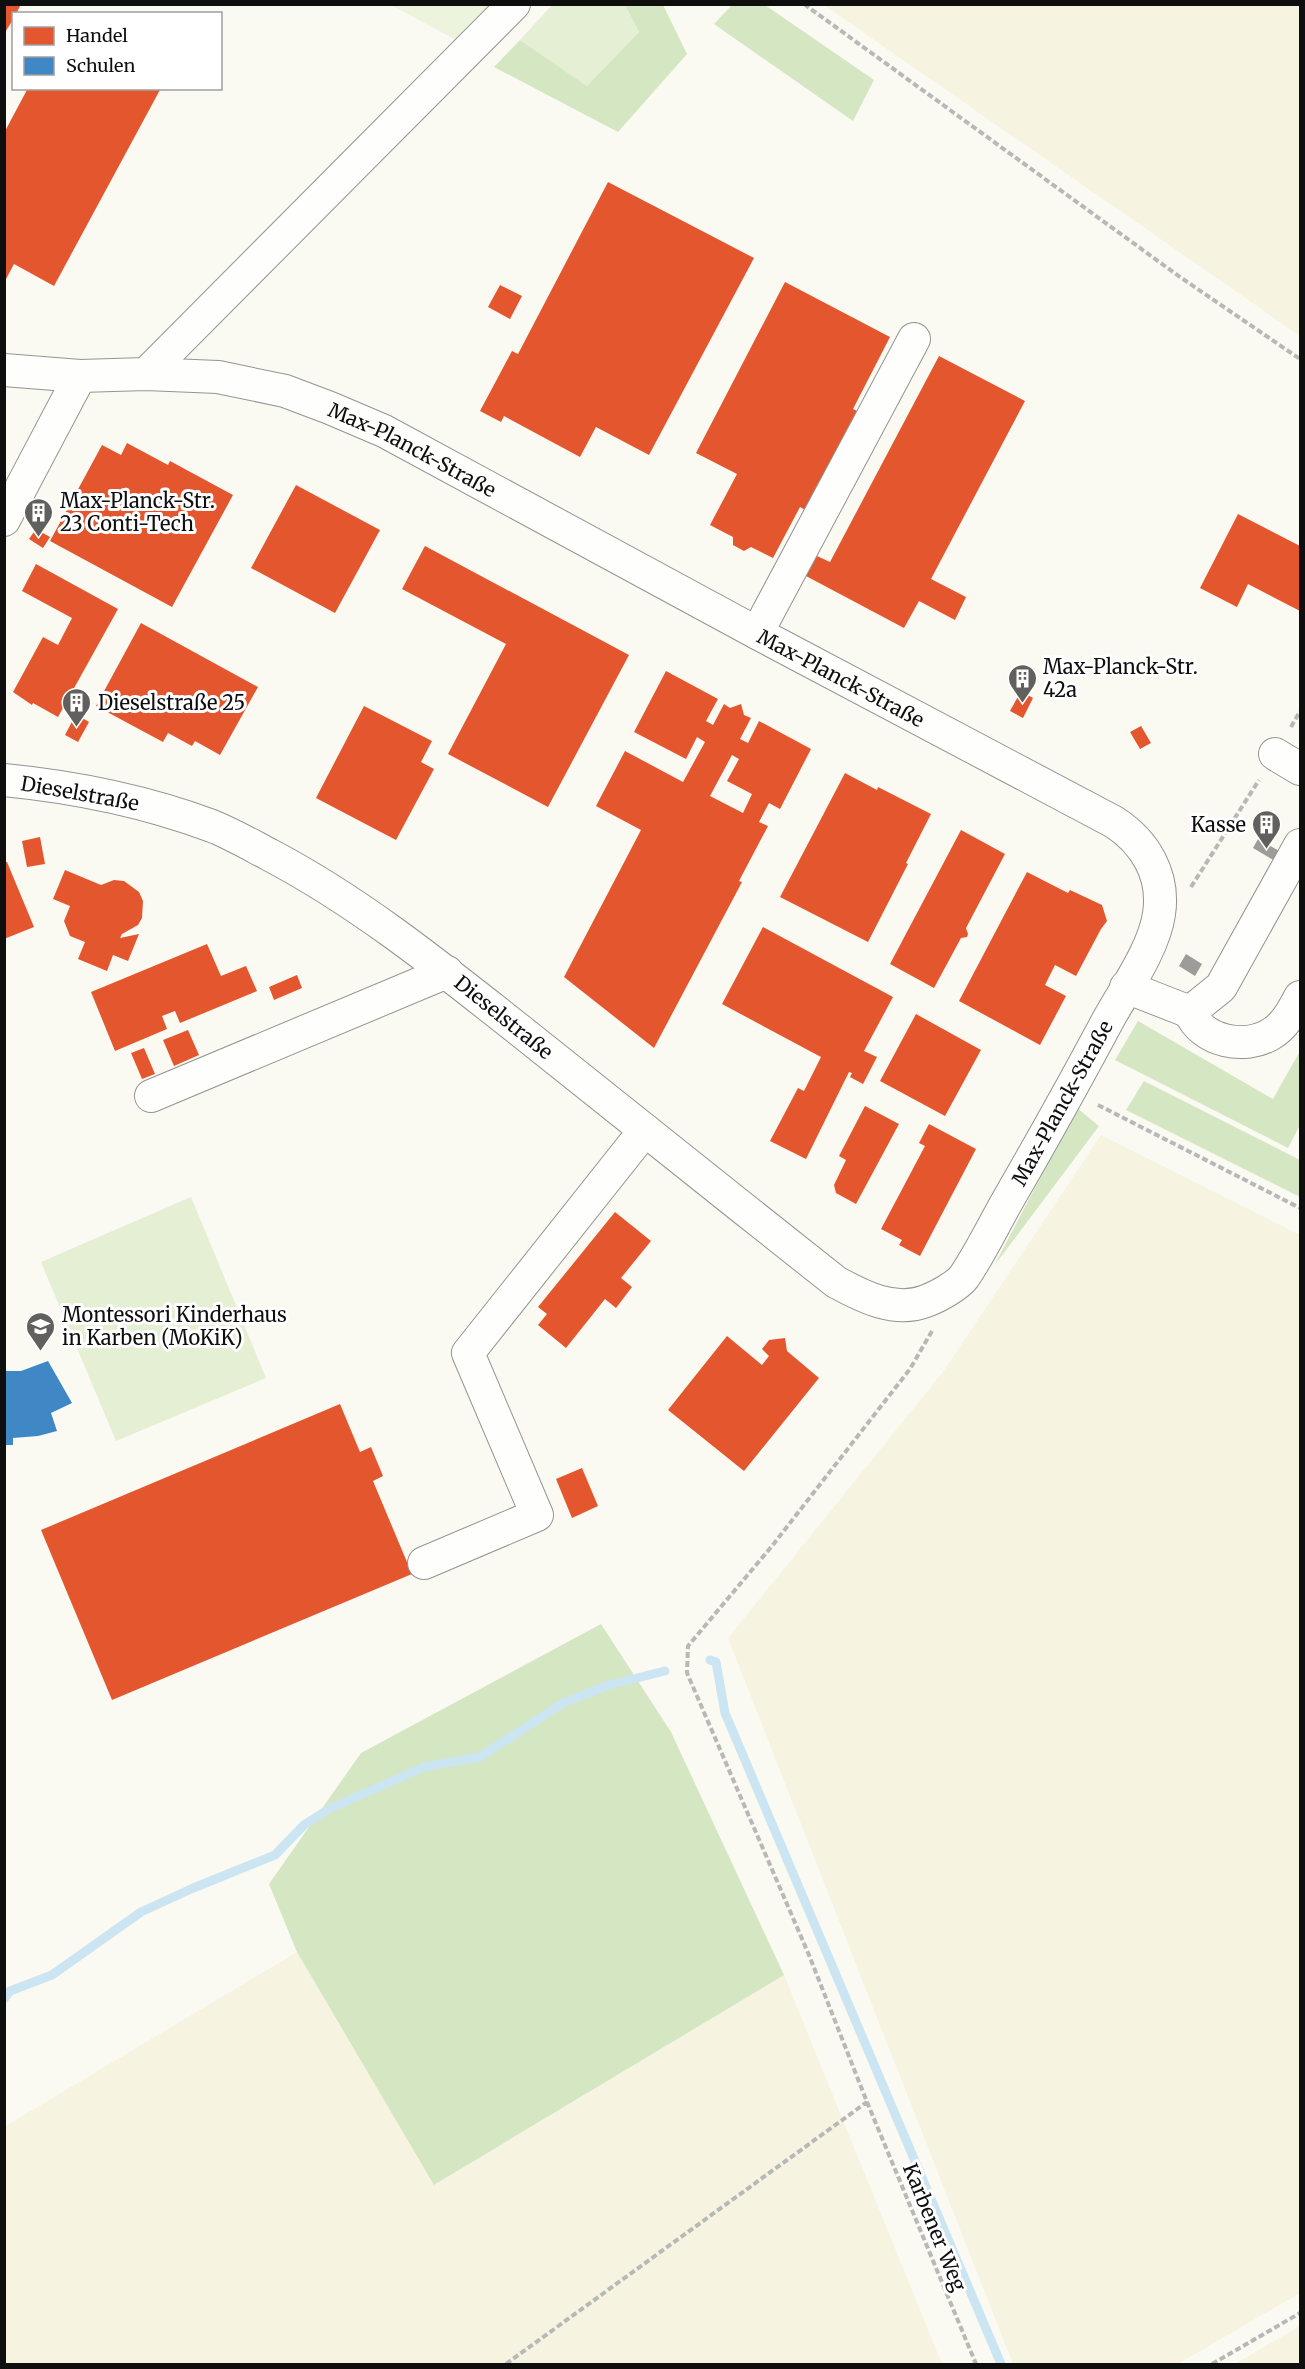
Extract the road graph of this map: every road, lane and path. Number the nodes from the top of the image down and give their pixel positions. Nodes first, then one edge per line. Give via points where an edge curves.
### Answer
1 (514, 4) edge
2 (804, 4) edge
3 (914, 339) dead end
4 (1300, 359) edge
5 (4, 370) edge
6 (146, 374) junction
7 (80, 376) junction
8 (4, 520) edge
9 (757, 633) junction
10 (1300, 711) edge
11 (1288, 762) edge
12 (4, 780) edge
13 (1300, 845) edge
14 (1190, 888) dead end
15 (447, 972) junction
16 (1126, 987) junction
17 (1300, 997) edge
18 (1190, 1012) junction
19 (1070, 1091) junction
20 (151, 1096) dead end
21 (645, 1130) junction
22 (1300, 1208) edge
23 (962, 1279) joint
24 (933, 1329) dead end
25 (424, 1563) dead end
26 (867, 2102) junction
27 (1300, 2313) edge
28 (506, 2364) edge
29 (976, 2364) edge
30 (1212, 2364) edge

1 - 6 street
2 - 4 path via 1180,277
3 - 9 street
5 - 7 street, Max-Planck-Straße
6 - 7 street, Max-Planck-Straße
6 - 9 street, Max-Planck-Straße via 240,380 330,408 394,436
7 - 8 street
9 - 16 street, Max-Planck-Straße via 1134,835 1152,865 1160,893 1159,915
10 - 11 path
11 - 14 path
12 - 15 street, Dieselstraße via 116,796 214,827 335,892
13 - 18 street via 1221,987
15 - 20 street
15 - 21 street, Dieselstraße
16 - 18 street
16 - 19 street, Max-Planck-Straße
17 - 18 street via 1281,1027 1270,1035 1238,1042 1220,1040 1204,1031 1194,1023
19 - 22 path
19 - 23 street, Max-Planck-Straße
21 - 23 street, Dieselstraße via 856,1294 884,1303 914,1305 928,1301
21 - 25 street via 468,1353 537,1515
24 - 26 path, Karbener Weg via 903,1379 688,1646 687,1673 809,1955
26 - 28 path
26 - 29 path, Karbener Weg
27 - 30 path

